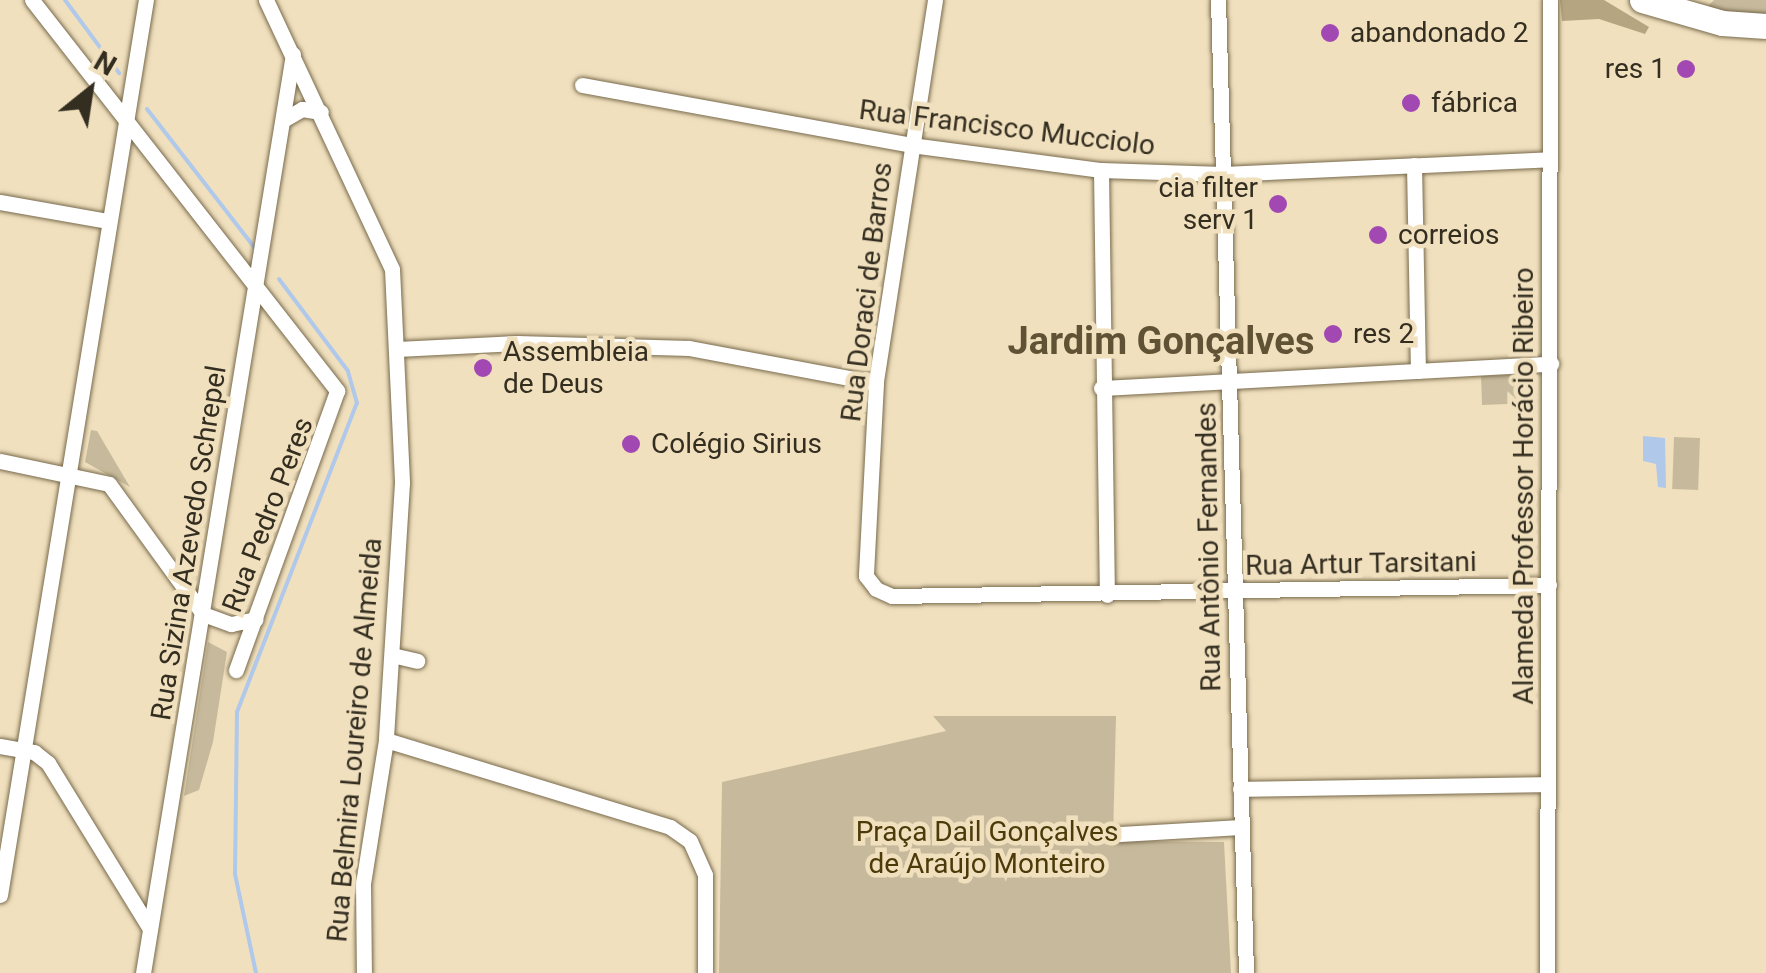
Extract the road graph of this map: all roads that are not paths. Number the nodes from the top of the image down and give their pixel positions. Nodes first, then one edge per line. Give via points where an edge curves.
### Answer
1 (32, 0) edge
2 (146, 0) edge
3 (266, 0) edge
4 (935, 0) edge
5 (1218, 0) edge
6 (1550, 0) edge
7 (1702, 0) edge
8 (1645, 1) edge
9 (1766, 26) edge
10 (294, 52) junction
11 (582, 86) dead end
12 (321, 112) junction
13 (126, 116) junction
14 (283, 120) junction
15 (911, 144) junction
16 (1550, 159) junction
17 (1414, 165) junction
18 (1101, 170) junction
19 (1223, 174) junction
20 (0, 202) edge
21 (108, 221) junction
22 (257, 283) junction
23 (397, 349) junction
24 (1551, 364) junction
25 (1418, 371) junction
26 (1231, 382) junction
27 (876, 383) junction
28 (1101, 388) junction
29 (0, 461) edge
30 (69, 473) junction
31 (1549, 585) junction
32 (876, 589) joint
33 (1233, 591) junction
34 (1107, 594) junction
35 (203, 614) junction
36 (256, 620) junction
37 (392, 655) junction
38 (416, 662) dead end
39 (236, 670) dead end
40 (386, 740) junction
41 (0, 746) edge
42 (25, 749) junction
43 (1547, 784) junction
44 (1240, 789) junction
45 (1242, 828) junction
46 (1118, 834) dead end
47 (158, 882) junction
48 (125, 889) junction
49 (0, 895) edge
50 (150, 929) junction
51 (705, 972) edge
52 (143, 973) edge
53 (364, 973) edge
54 (1246, 973) edge
55 (1546, 973) edge

1 - 13 street
2 - 13 street
3 - 10 street, Rua Belmira Loureiro de Almeida
4 - 15 street, Rua Doraci de Barros
5 - 19 street, Rua Antônio Fernandes
6 - 16 street, Alameda Professor Horácio Ribeiro
7 - 8 main road via 1680,10
8 - 9 main road
10 - 12 street, Rua Belmira Loureiro de Almeida
10 - 14 street, Rua Sizina Azevedo Schrepel
11 - 15 street, Rua Francisco Mucciolo
12 - 14 street via 302,110
12 - 23 street, Rua Belmira Loureiro de Almeida via 392,269
13 - 21 street
13 - 22 street
14 - 22 street, Rua Sizina Azevedo Schrepel
15 - 18 street, Rua Francisco Mucciolo
15 - 27 street, Rua Doraci de Barros
16 - 17 street, Rua Francisco Mucciolo
16 - 24 street, Alameda Professor Horácio Ribeiro
17 - 19 street, Rua Francisco Mucciolo
17 - 25 street
18 - 19 street, Rua Francisco Mucciolo
18 - 28 street
19 - 26 street, Rua Antônio Fernandes
20 - 21 street
21 - 30 street
22 - 35 street, Rua Sizina Azevedo Schrepel
22 - 36 street, Rua Pedro Peres via 337,398
23 - 27 street via 658,346
23 - 37 street, Rua Belmira Loureiro de Almeida via 402,483
24 - 25 street
24 - 31 street, Alameda Professor Horácio Ribeiro
25 - 26 street
26 - 28 street
26 - 33 street, Rua Antônio Fernandes
27 - 32 street, Rua Doraci de Barros via 866,576
28 - 34 street
29 - 30 street
30 - 35 street via 100,479 123,497
30 - 42 street
31 - 33 street, Rua Artur Tarsitani
31 - 43 street, Alameda Professor Horácio Ribeiro
32 - 34 street, Rua Artur Tarsitani via 892,596
33 - 34 street, Rua Artur Tarsitani
33 - 44 street, Rua Antônio Fernandes
35 - 36 street via 231,624
35 - 47 street, Rua Sizina Azevedo Schrepel
36 - 39 street, Rua Pedro Peres
37 - 38 street
37 - 40 street, Rua Belmira Loureiro de Almeida
40 - 51 street via 670,828 690,841 704,875
40 - 53 street, Rua Belmira Loureiro de Almeida via 363,883
41 - 42 street
42 - 48 street via 48,763
42 - 49 street
43 - 44 street
43 - 55 street, Alameda Professor Horácio Ribeiro
44 - 45 street, Rua Antônio Fernandes
45 - 46 street
45 - 54 street, Rua Antônio Fernandes
47 - 48 street via 147,896
47 - 50 street, Rua Sizina Azevedo Schrepel
48 - 50 street
50 - 52 street, Rua Sizina Azevedo Schrepel

